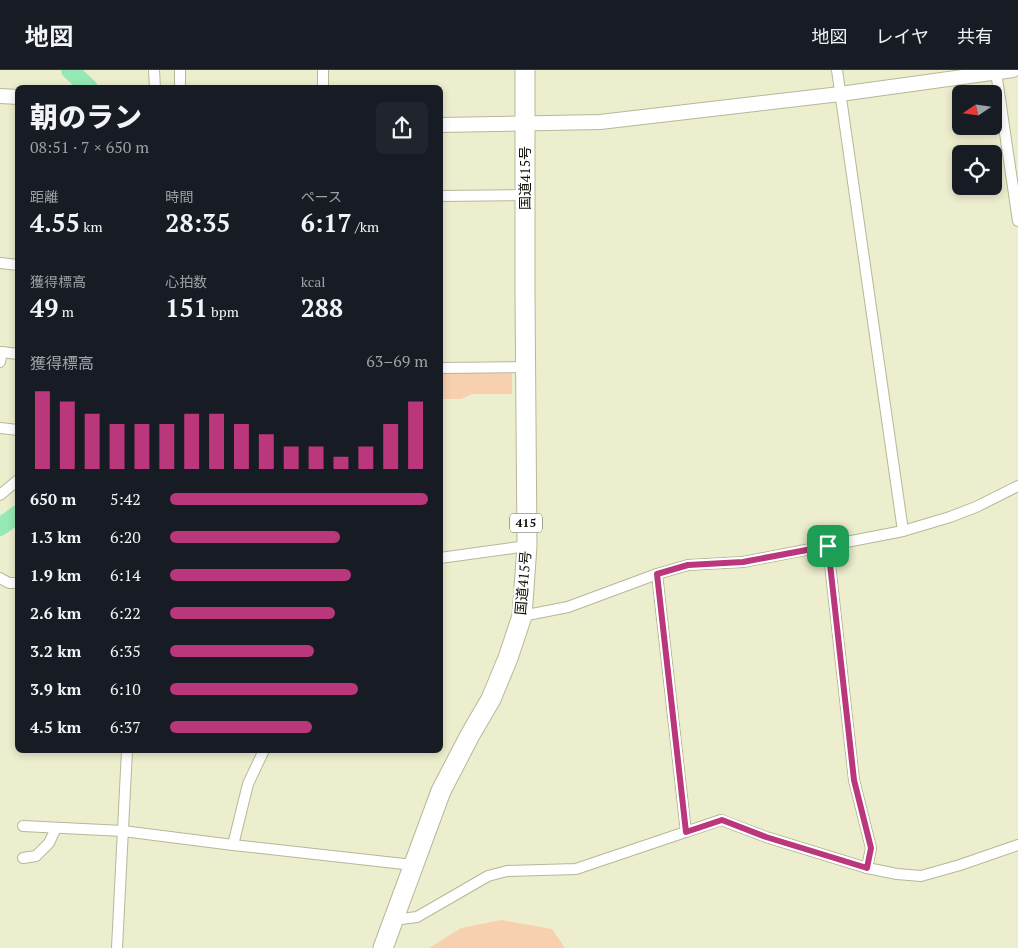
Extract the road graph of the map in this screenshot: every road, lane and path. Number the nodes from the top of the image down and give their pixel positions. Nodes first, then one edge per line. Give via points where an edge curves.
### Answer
1 (154, 70) edge
2 (180, 70) edge
3 (323, 70) edge
4 (525, 70) edge
5 (837, 70) edge
6 (1013, 70) edge
7 (996, 72) junction
8 (155, 85) edge
9 (180, 85) edge
10 (323, 85) edge
11 (840, 94) junction
12 (0, 96) edge
13 (15, 99) edge
14 (525, 123) junction
15 (443, 125) edge
16 (526, 195) junction
17 (443, 196) edge
18 (1018, 221) edge
19 (0, 263) edge
20 (15, 265) edge
21 (15, 354) edge
22 (1, 355) edge
23 (526, 367) junction
24 (443, 368) edge
25 (0, 428) edge
26 (15, 430) edge
27 (15, 482) edge
28 (1018, 486) edge
29 (0, 495) edge
30 (903, 531) junction
31 (526, 546) junction
32 (828, 546) junction
33 (443, 558) edge
34 (657, 574) junction
35 (0, 578) edge
36 (15, 583) edge
37 (522, 616) junction
38 (127, 753) edge
39 (263, 753) edge
40 (23, 826) dead end
41 (56, 828) junction
42 (124, 831) junction
43 (686, 832) junction
44 (233, 845) junction
45 (1018, 845) edge
46 (23, 858) dead end
47 (413, 865) junction
48 (867, 868) junction
49 (393, 920) junction
50 (117, 948) edge
51 (383, 948) edge

1 - 8 street
2 - 9 street
3 - 10 street
4 - 14 highway, 国道415号 / 415
5 - 11 street
6 - 7 street
7 - 11 street
7 - 18 street
11 - 14 street via 600,122
11 - 30 street
12 - 13 street
14 - 15 street
14 - 16 highway, 国道415号 / 415
16 - 17 street
16 - 23 highway, 国道415号 / 415
19 - 20 street
21 - 22 street
23 - 24 street
23 - 31 highway, 国道415号 / 415
25 - 26 street
27 - 29 street
28 - 30 street via 959,514
30 - 32 street
31 - 33 street
31 - 37 highway, 国道415号 / 415
32 - 34 street via 743,562 688,565
32 - 48 street via 854,780 871,848
34 - 37 street via 568,608
34 - 43 street
35 - 36 street
37 - 47 highway, 国道415号 / 415 via 491,699 440,791
38 - 42 street
39 - 44 street via 248,784
40 - 41 street
41 - 42 street
41 - 46 street via 49,843 36,856
42 - 44 street
42 - 50 street
43 - 48 street via 722,820
43 - 49 street via 576,869 507,871 488,876 417,917
44 - 47 street
45 - 48 street via 921,876
47 - 49 highway, 国道415号 / 415
49 - 51 highway, 国道415号 / 415

